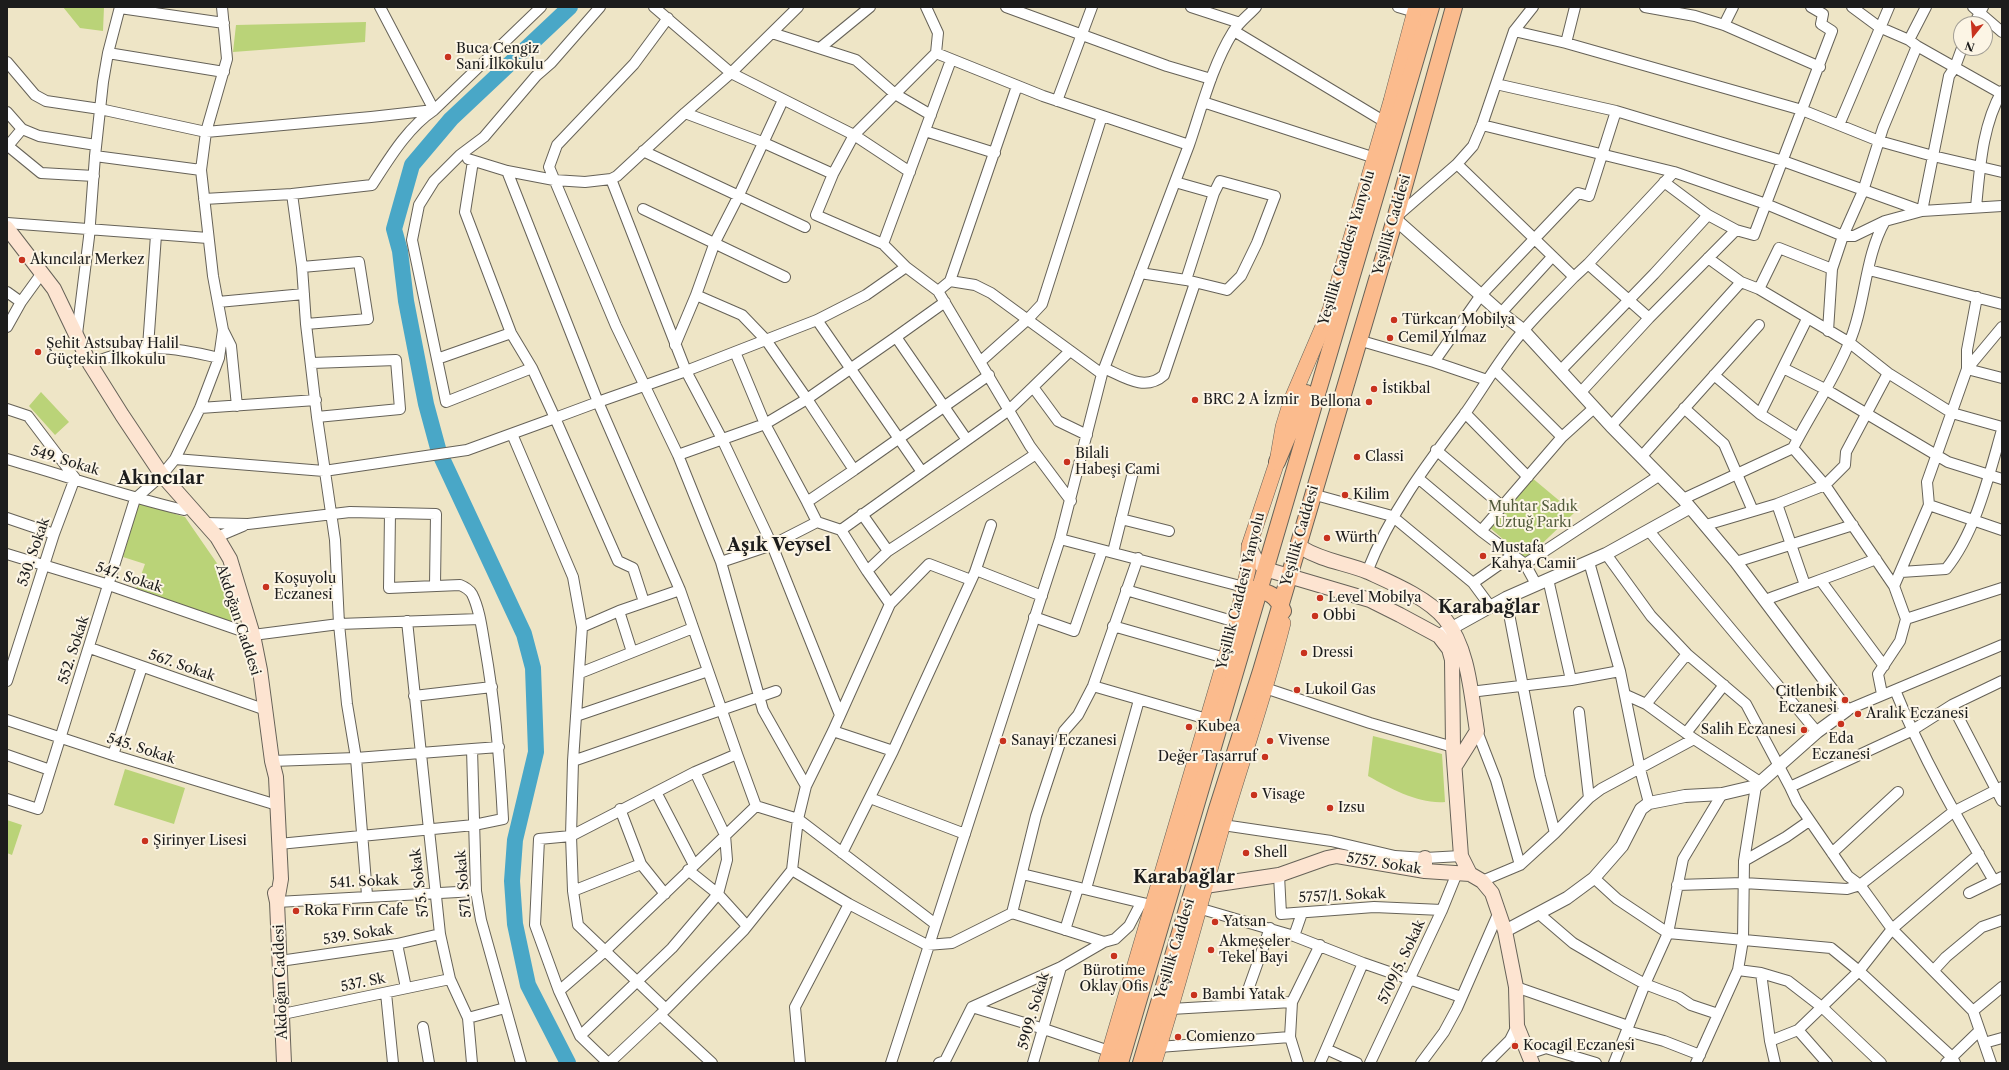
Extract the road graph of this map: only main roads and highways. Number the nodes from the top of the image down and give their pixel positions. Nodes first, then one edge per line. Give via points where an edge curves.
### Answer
1 (1431, 7) edge
2 (1454, 7) edge
3 (1415, 10) edge
4 (7, 228) edge
5 (1324, 365) junction
6 (1277, 462) junction
7 (159, 477) junction
8 (1301, 542) junction
9 (1249, 546) junction
10 (1265, 569) junction
11 (1291, 578) junction
12 (1251, 589) junction
13 (1283, 609) junction
14 (248, 633) junction
15 (1455, 766) junction
16 (272, 804) junction
17 (1464, 873) junction
18 (1205, 886) junction
19 (277, 902) junction
20 (1530, 1058) edge
21 (1111, 1059) edge
22 (284, 1063) edge
23 (1141, 1063) edge
24 (1154, 1063) edge

1 - 5 highway, Yeşillik Caddesi
2 - 8 highway, Yeşillik Caddesi via 1395,219 1312,494
3 - 6 main road, Yeşillik Caddesi Yanyolu via 1330,310 1291,401
4 - 7 main road, Akdoğan Caddesi via 54,289 90,364 122,416 130,435
5 - 6 highway via 1312,379
5 - 10 highway, Yeşillik Caddesi
6 - 9 main road, Yeşillik Caddesi Yanyolu
7 - 14 main road, Akdoğan Caddesi via 210,543 223,568
7 - 14 main road, Akdoğan Caddesi via 205,523 230,559
8 - 11 highway, Yeşillik Caddesi
8 - 15 main road via 1316,557 1367,572 1420,598 1451,627 1464,657 1477,732
9 - 10 main road
9 - 12 main road, Yeşillik Caddesi Yanyolu via 1248,570
10 - 11 main road
10 - 12 highway, Yeşillik Caddesi
11 - 13 highway, Yeşillik Caddesi
11 - 15 main road via 1370,600 1439,636 1449,649 1452,660
12 - 13 highway via 1274,595
12 - 21 highway, Yeşillik Caddesi
12 - 21 main road, Yeşillik Caddesi Yanyolu via 1236,622 1147,904
13 - 18 main road via 1265,688
13 - 23 highway, Yeşillik Caddesi
14 - 16 main road, Akdoğan Caddesi via 266,710 276,777
15 - 17 main road
16 - 19 main road, Akdoğan Caddesi via 271,879
16 - 19 main road, Akdoğan Caddesi via 279,844 281,879
17 - 18 main road, 5757. Sokak via 1425,865 1337,856 1279,875
17 - 20 main road via 1482,881 1492,893 1505,931 1516,987 1517,1026
18 - 24 main road
19 - 22 main road, Akdoğan Caddesi

